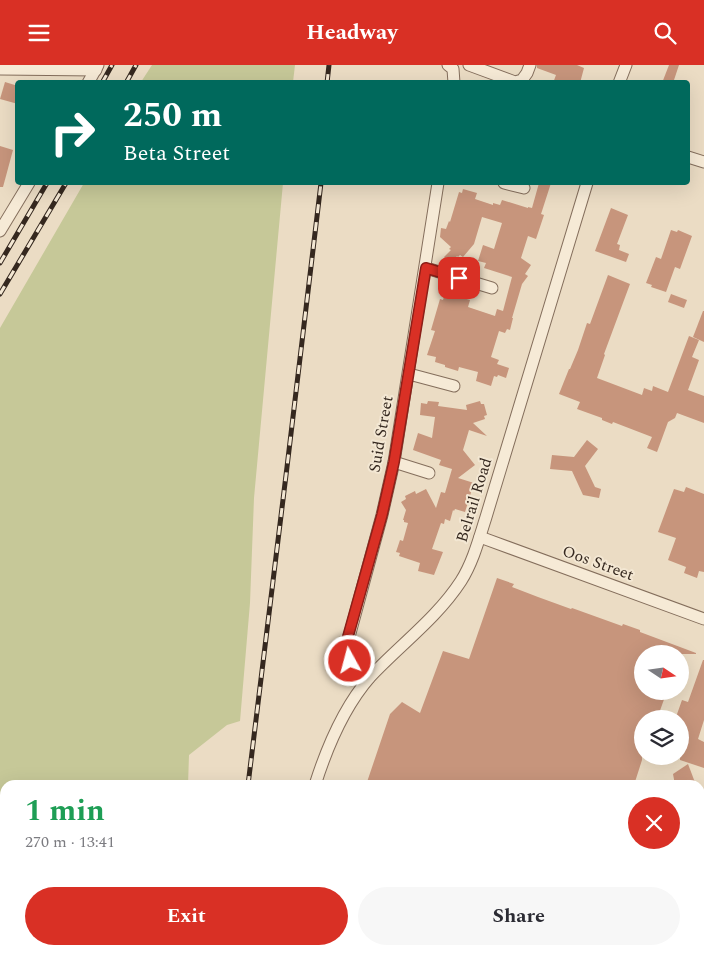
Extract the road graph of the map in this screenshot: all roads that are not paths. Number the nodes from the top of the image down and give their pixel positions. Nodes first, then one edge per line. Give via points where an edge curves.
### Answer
1 (469, 65) edge
2 (626, 65) edge
3 (454, 66) edge
4 (34, 67) edge
5 (97, 67) edge
6 (0, 69) edge
7 (528, 69) edge
8 (90, 80) edge
9 (454, 80) edge
10 (510, 80) edge
11 (522, 80) edge
12 (620, 80) edge
13 (690, 158) edge
14 (704, 163) edge
15 (28, 185) edge
16 (438, 185) edge
17 (511, 185) edge
18 (586, 185) edge
19 (524, 189) dead end
20 (0, 231) edge
21 (426, 268) junction
22 (492, 288) dead end
23 (408, 373) junction
24 (454, 386) dead end
25 (394, 462) junction
26 (429, 473) dead end
27 (480, 537) junction
28 (704, 619) edge
29 (369, 678) junction
30 (317, 780) edge

1 - 10 street
2 - 12 street
3 - 9 street
4 - 5 street
4 - 6 street
5 - 8 street
7 - 11 street
13 - 14 street
15 - 20 street
16 - 21 street, Suid Street
17 - 19 street
18 - 27 street, Belrail Road
21 - 22 street
21 - 23 street, Suid Street
23 - 24 street
23 - 25 street, Suid Street
25 - 26 street
25 - 29 street, Suid Street via 346,648 352,664
27 - 28 street, Oos Street
27 - 29 street, Belrail Road via 469,566 453,593
29 - 30 street, Belrail Road via 338,726

